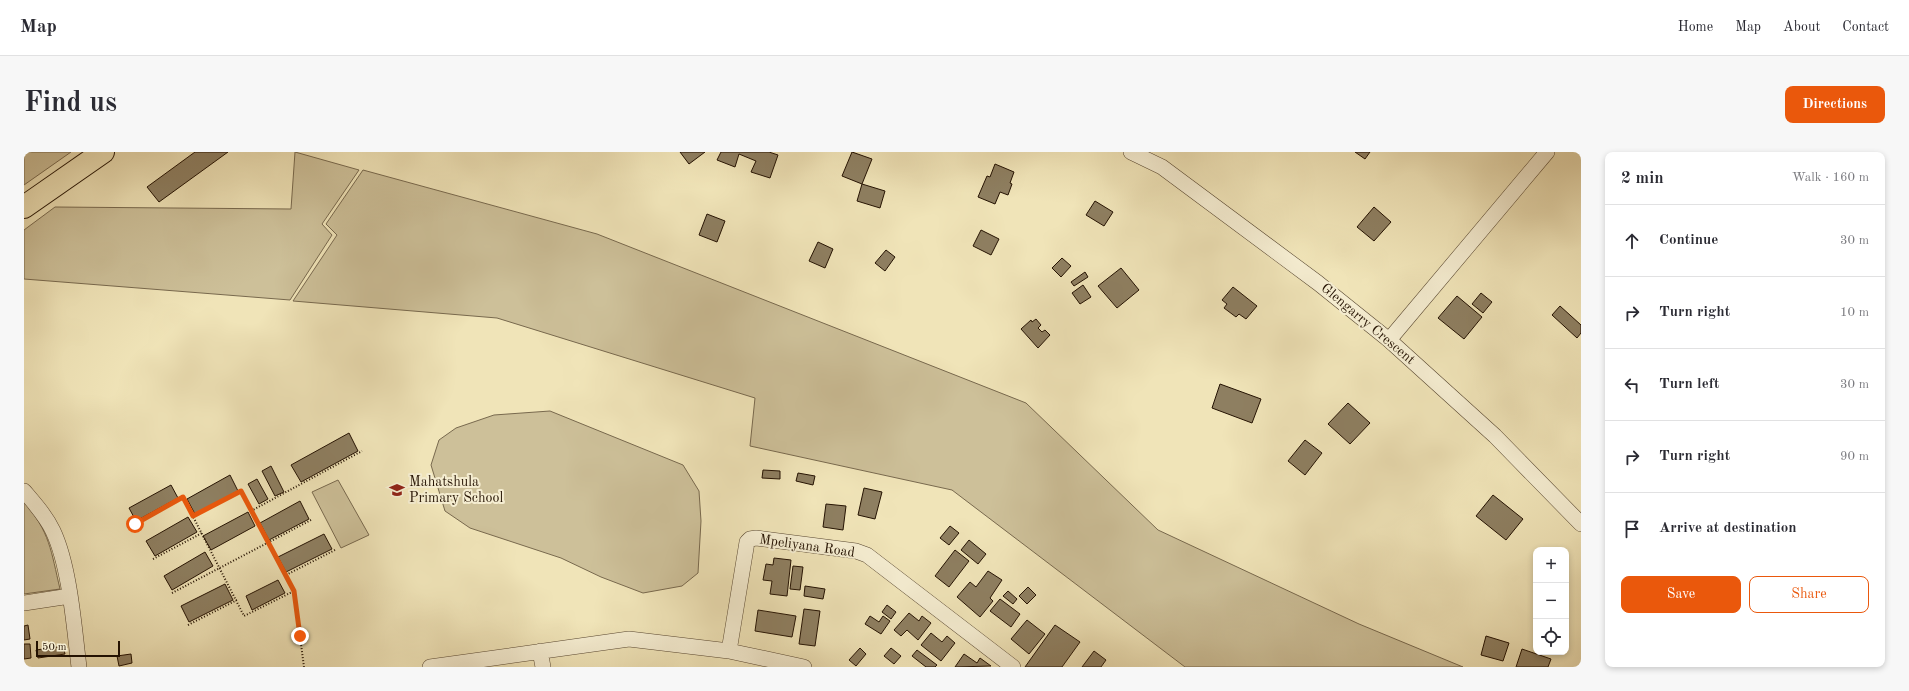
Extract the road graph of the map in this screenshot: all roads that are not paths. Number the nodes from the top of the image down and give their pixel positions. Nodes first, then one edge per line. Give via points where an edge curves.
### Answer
1 (103, 152) edge
2 (1131, 152) edge
3 (1547, 152) edge
4 (30, 203) edge
5 (1389, 340) junction
6 (24, 492) edge
7 (1581, 524) edge
8 (70, 596) junction
9 (24, 603) edge
10 (540, 651) junction
11 (729, 651) junction
12 (1006, 665) edge
13 (79, 667) edge
14 (430, 667) edge
15 (542, 667) edge
16 (804, 667) edge

1 - 4 highway
2 - 5 street, Glengarry Crescent via 1162,167 1318,283
3 - 5 street
5 - 7 street, Glengarry Crescent via 1495,436
6 - 8 street via 53,530
8 - 9 street
8 - 13 street
10 - 11 street via 629,639
10 - 14 street
10 - 15 street
11 - 12 street, Mpeliyana Road via 747,542 756,538 856,551 867,555
11 - 16 street

